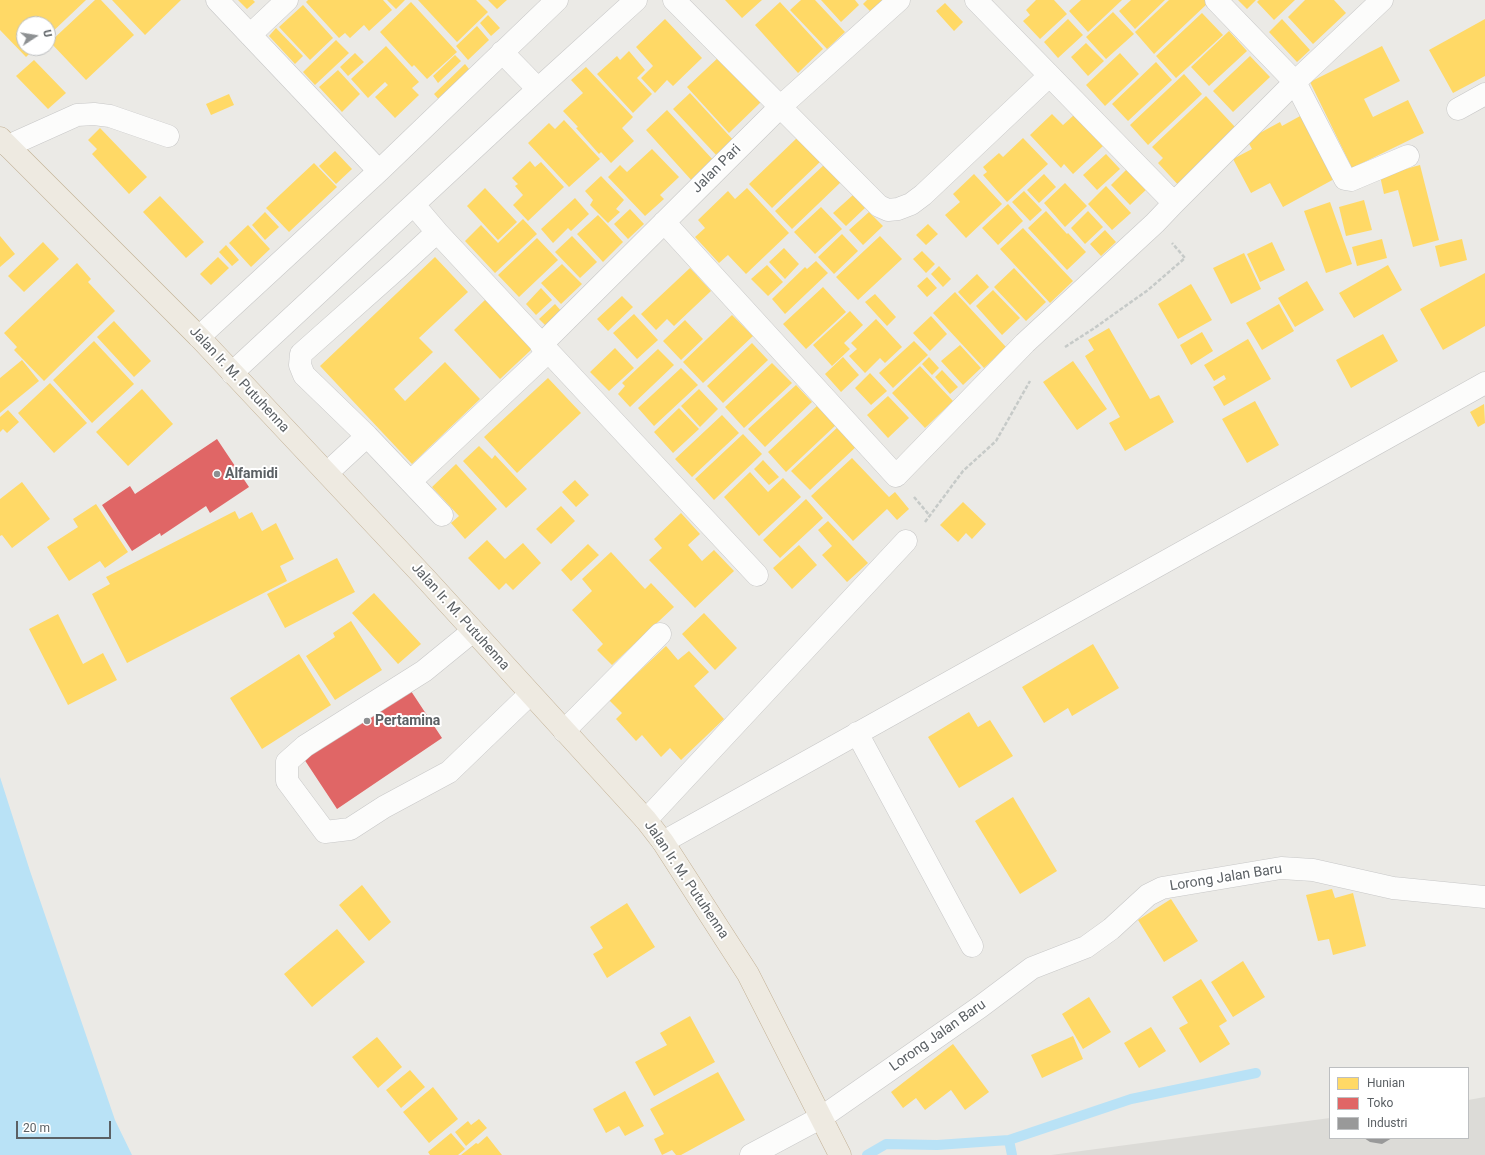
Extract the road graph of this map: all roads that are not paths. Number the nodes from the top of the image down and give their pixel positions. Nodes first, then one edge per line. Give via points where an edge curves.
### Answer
1 (217, 0) edge
2 (287, 0) edge
3 (556, 0) edge
4 (636, 0) edge
5 (674, 0) edge
6 (899, 0) edge
7 (976, 0) edge
8 (1216, 0) edge
9 (1382, 0) edge
10 (250, 35) junction
11 (502, 52) junction
12 (1049, 76) junction
13 (1294, 82) junction
14 (538, 89) junction
15 (1485, 94) edge
16 (780, 107) junction
17 (1458, 109) dead end
18 (168, 136) dead end
19 (4, 142) edge
20 (1408, 156) dead end
21 (379, 171) junction
22 (1174, 203) junction
23 (414, 205) junction
24 (664, 222) junction
25 (437, 232) junction
26 (200, 337) junction
27 (545, 348) junction
28 (232, 373) junction
29 (1485, 383) edge
30 (367, 436) junction
31 (327, 473) junction
32 (411, 482) junction
33 (442, 515) dead end
34 (906, 541) dead end
35 (757, 575) dead end
36 (473, 631) junction
37 (660, 634) dead end
38 (530, 694) junction
39 (564, 731) junction
40 (857, 733) junction
41 (646, 820) junction
42 (662, 842) junction
43 (1485, 897) edge
44 (972, 946) dead end
45 (825, 1123) junction
46 (751, 1155) edge
47 (840, 1155) edge

1 - 10 street
2 - 10 street
3 - 11 street
4 - 14 street
5 - 16 street
6 - 16 street, Jalan Pari
7 - 12 street
8 - 13 street
9 - 13 street
10 - 21 street
11 - 14 street
11 - 21 street
12 - 16 street via 923,195 898,209 888,210 879,206
12 - 22 street
13 - 20 street via 1345,179 1351,180
13 - 22 street
14 - 23 street
15 - 17 street
16 - 24 street, Jalan Pari
18 - 19 street via 110,116 94,114 77,115
19 - 26 highway, Jalan Ir. M. Putuhenna
21 - 26 street
22 - 24 street via 1025,343 896,476
23 - 25 street
23 - 28 street
24 - 27 street, Jalan Pari
25 - 27 street
25 - 30 street via 301,354 300,365 304,375
26 - 28 highway, Jalan Ir. M. Putuhenna
27 - 32 street, Jalan Pari
27 - 35 street
28 - 31 highway, Jalan Ir. M. Putuhenna
29 - 40 street
30 - 31 street
30 - 32 street
31 - 36 highway, Jalan Ir. M. Putuhenna
32 - 33 street
34 - 41 street
36 - 38 highway, Jalan Ir. M. Putuhenna
36 - 38 street via 424,671 305,746 286,762 287,781 325,832 350,829 384,807 449,772
37 - 39 street
38 - 39 highway, Jalan Ir. M. Putuhenna
39 - 41 highway, Jalan Ir. M. Putuhenna
40 - 42 street
40 - 44 street
41 - 42 highway, Jalan Ir. M. Putuhenna
42 - 45 highway, Jalan Ir. M. Putuhenna via 748,974
43 - 45 street, Lorong Jalan Baru via 1393,888 1313,870 1281,868 1162,888 1148,896 1086,947 1032,968
45 - 46 street, Lorong Jalan Baru
45 - 47 highway, Jalan Ir. M. Putuhenna

